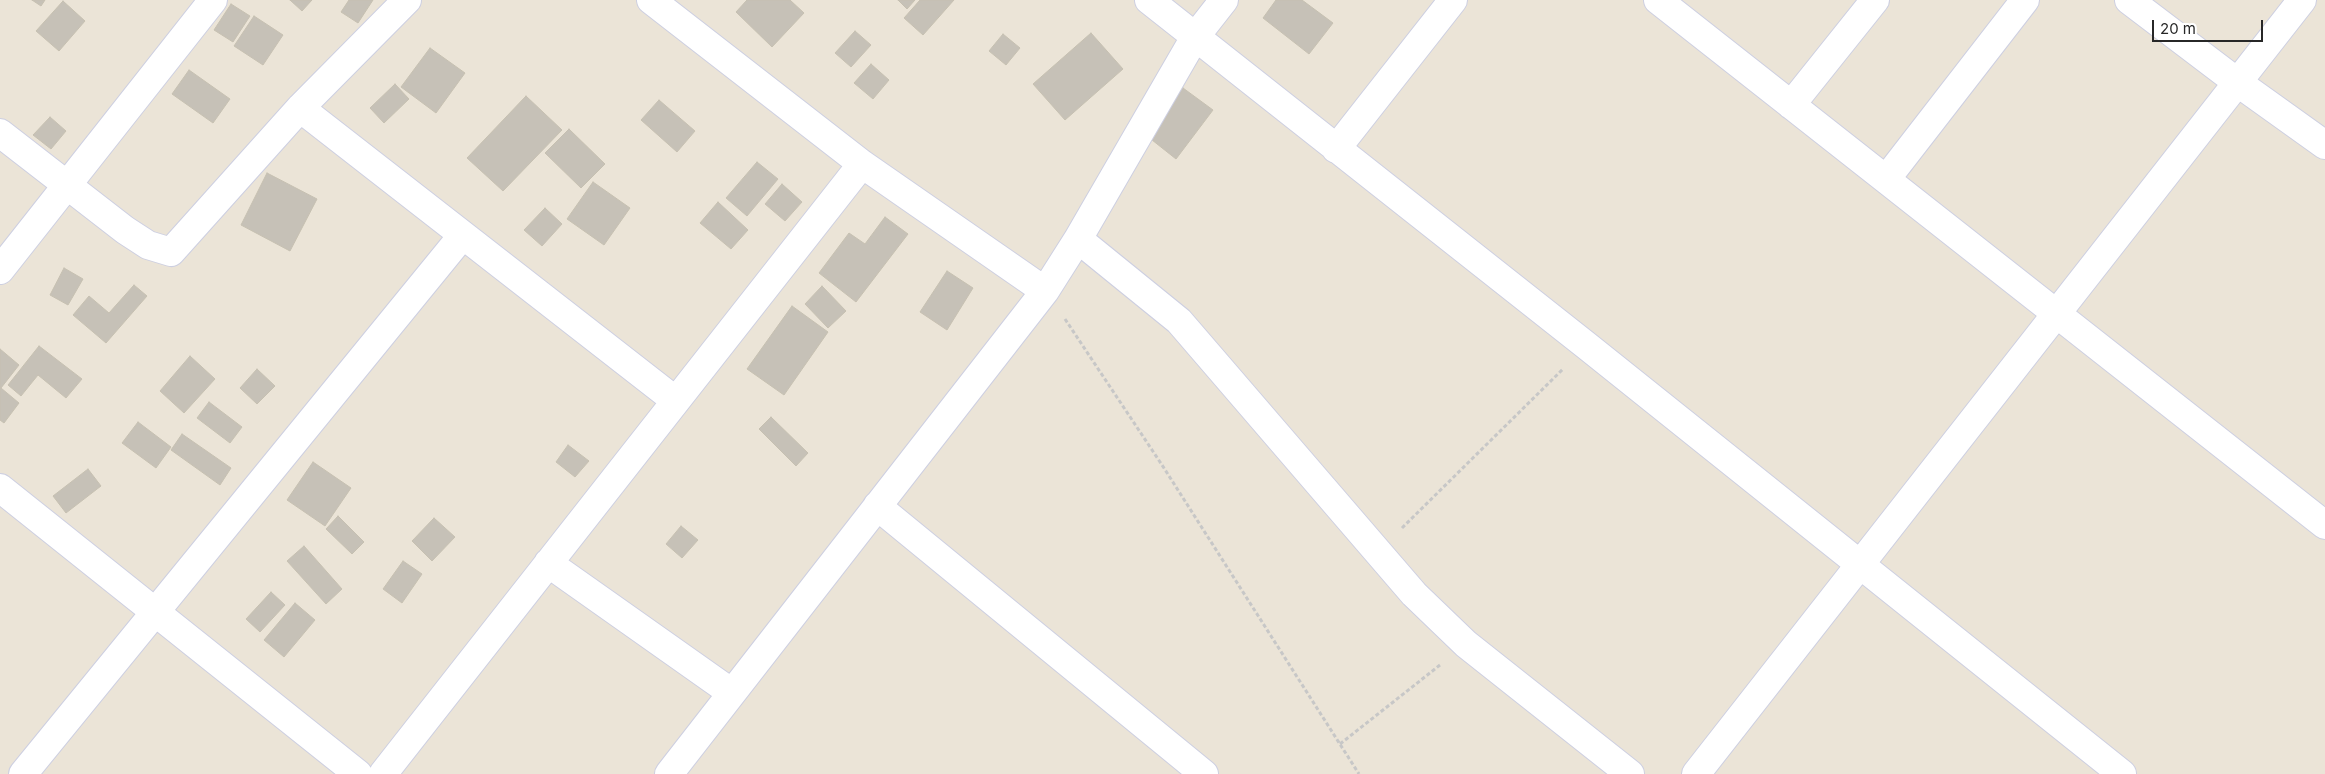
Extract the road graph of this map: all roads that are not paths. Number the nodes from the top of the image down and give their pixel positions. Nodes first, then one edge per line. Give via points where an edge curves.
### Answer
1 (213, 0) edge
2 (407, 0) edge
3 (651, 0) edge
4 (1149, 0) edge
5 (1224, 0) edge
6 (1453, 0) edge
7 (1876, 0) edge
8 (2024, 0) edge
9 (2129, 0) edge
10 (2302, 0) edge
11 (1661, 1) edge
12 (1195, 37) junction
13 (2237, 82) junction
14 (1791, 105) junction
15 (300, 108) junction
16 (0, 133) edge
17 (2325, 145) edge
18 (1336, 149) junction
19 (862, 164) junction
20 (1887, 178) junction
21 (65, 186) junction
22 (462, 236) junction
23 (1078, 239) junction
24 (0, 270) edge
25 (1045, 291) junction
26 (2057, 314) junction
27 (676, 401) junction
28 (0, 488) edge
29 (877, 506) junction
30 (2325, 525) edge
31 (548, 563) junction
32 (1860, 565) junction
33 (155, 610) junction
34 (732, 693) junction
35 (23, 774) edge
36 (358, 774) edge
37 (383, 774) edge
38 (669, 774) edge
39 (1204, 774) edge
40 (1630, 774) edge
41 (1696, 774) edge
42 (2122, 774) edge

1 - 21 street
2 - 15 street
3 - 19 street
4 - 12 street
5 - 12 street
6 - 18 street
7 - 14 street
8 - 20 street
9 - 13 street
10 - 13 street
11 - 14 street
12 - 18 street
12 - 23 street
13 - 17 street
13 - 26 street
14 - 20 street
15 - 21 street via 171,252 148,245
15 - 22 street
16 - 21 street
18 - 32 street
19 - 25 street
19 - 27 street
20 - 26 street
21 - 24 street
22 - 27 street
22 - 33 street
23 - 25 street
23 - 40 street via 1179,321 1414,594 1466,644
25 - 29 street
26 - 30 street
26 - 32 street
27 - 31 street
28 - 33 street
29 - 34 street
29 - 39 street
31 - 34 street
31 - 37 street
32 - 41 street
32 - 42 street
33 - 35 street
33 - 36 street
34 - 38 street

